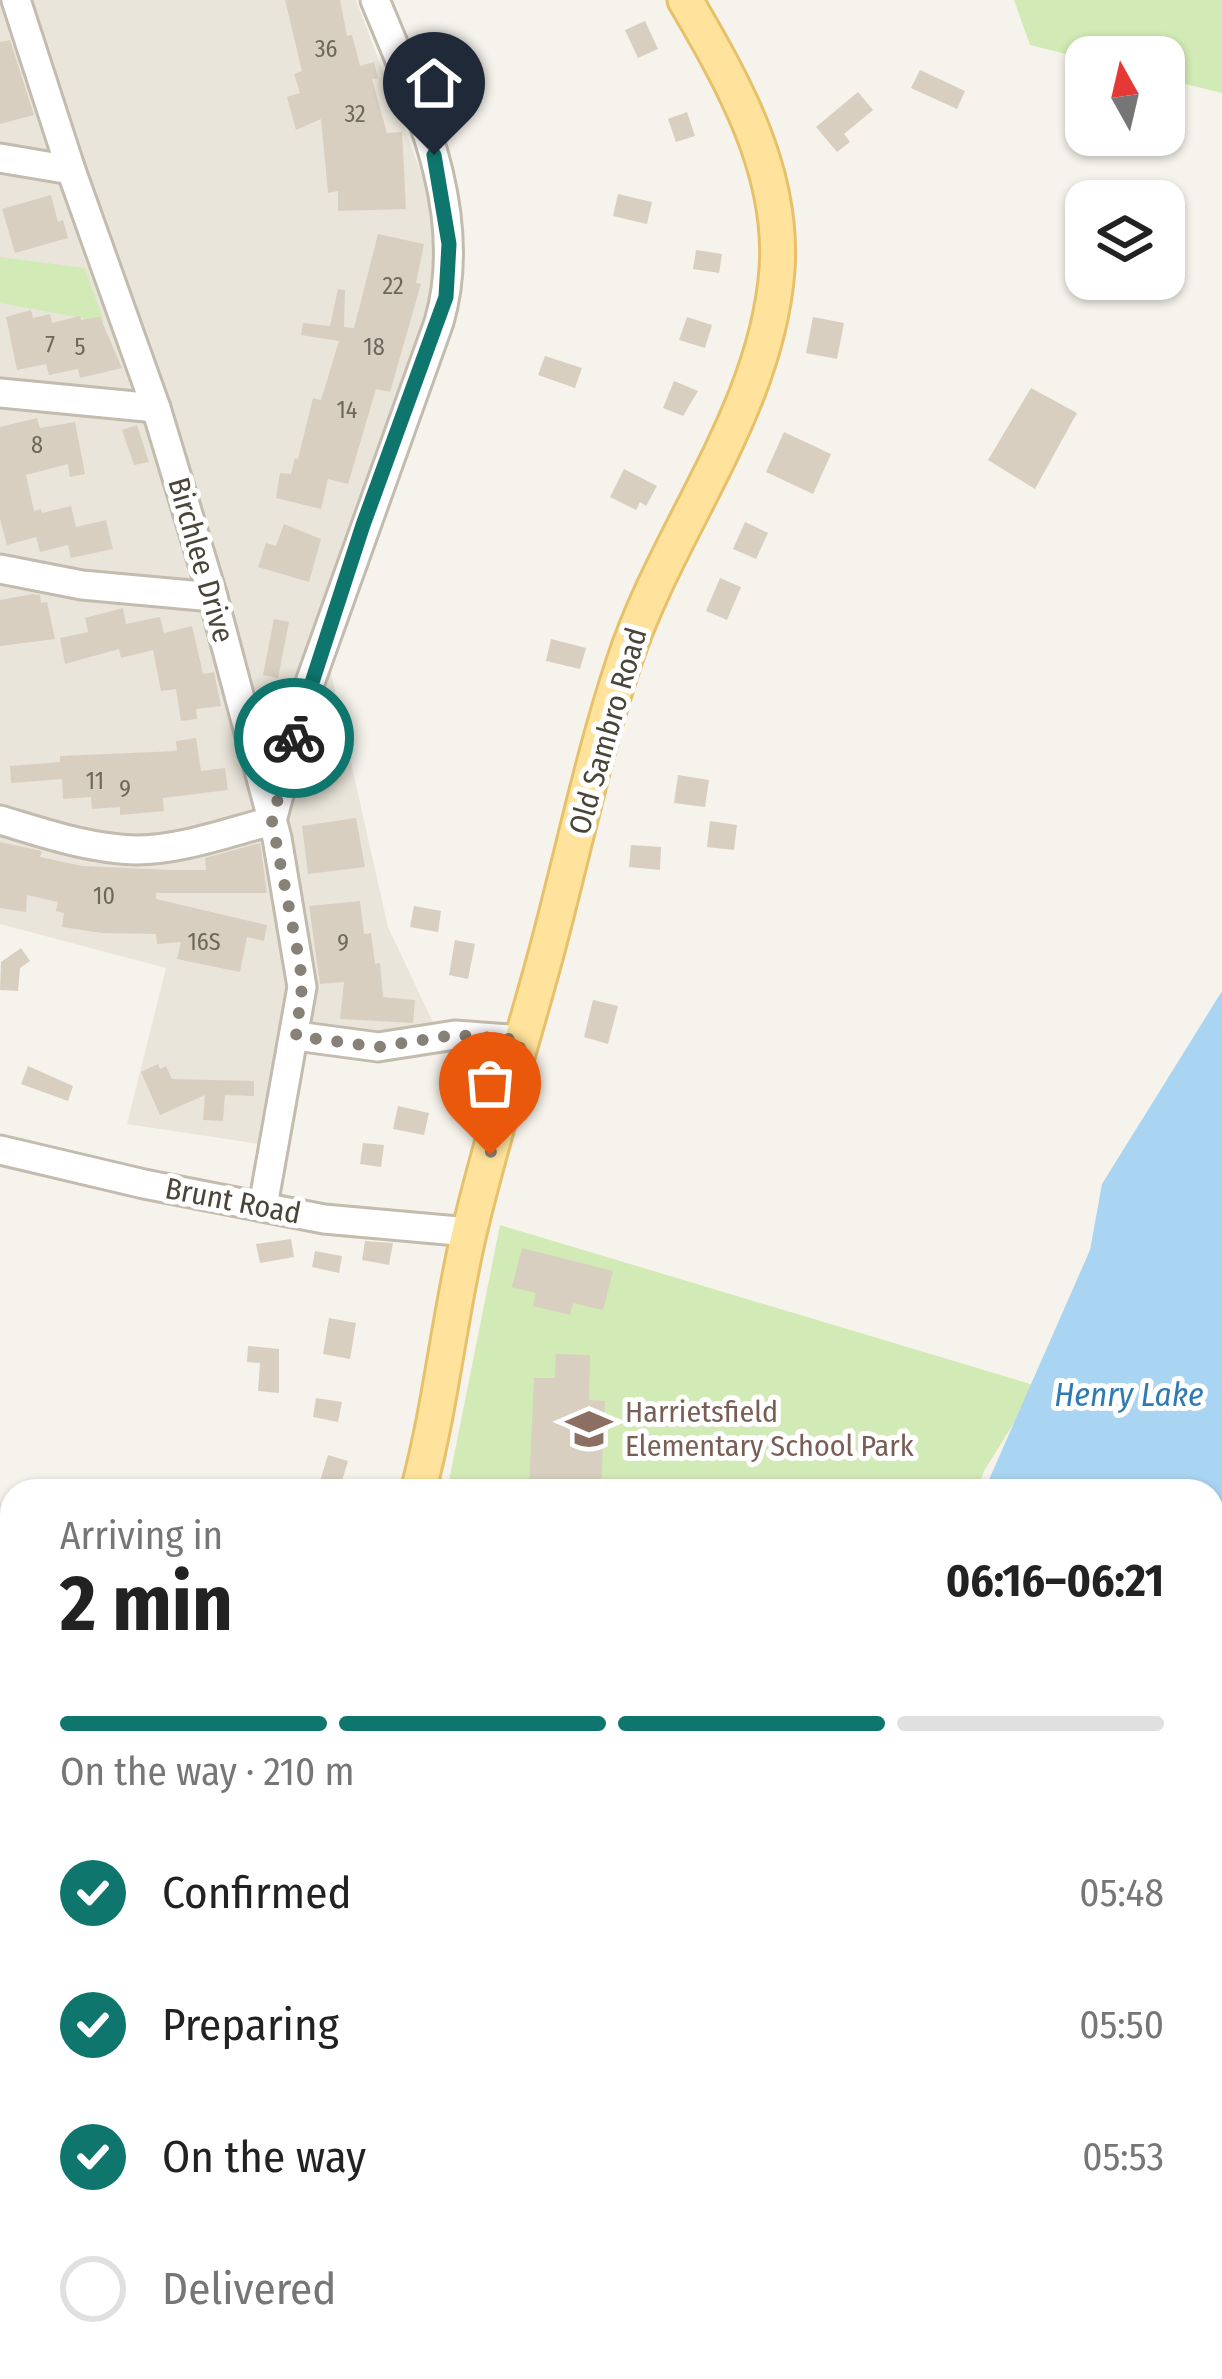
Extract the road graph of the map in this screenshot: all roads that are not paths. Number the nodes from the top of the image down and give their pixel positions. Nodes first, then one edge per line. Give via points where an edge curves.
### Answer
1 (16, 0) edge
2 (375, 0) edge
3 (685, 0) edge
4 (0, 158) edge
5 (70, 170) junction
6 (0, 393) edge
7 (156, 408) junction
8 (0, 569) edge
9 (213, 597) junction
10 (0, 820) edge
11 (272, 821) junction
12 (296, 1036) junction
13 (522, 1040) junction
14 (0, 1150) edge
15 (263, 1207) junction
16 (469, 1232) junction
17 (420, 1479) edge

1 - 5 street, Birchlee Drive
2 - 11 street via 434,155 450,271 439,322 308,688
3 - 13 main road, Old Sambro Road via 742,101 770,182 775,290 736,421 671,545 624,659
4 - 5 street
5 - 7 street, Birchlee Drive
6 - 7 street
7 - 9 street, Birchlee Drive
8 - 9 street
9 - 11 street, Birchlee Drive
10 - 11 street via 139,850
11 - 12 street, Birchlee Drive via 300,964
12 - 13 street via 378,1047 454,1035
12 - 15 street, Birchlee Drive
13 - 16 main road, Old Sambro Road
14 - 15 street, Brunt Road
15 - 16 street, Brunt Road
16 - 17 main road, Old Sambro Road

